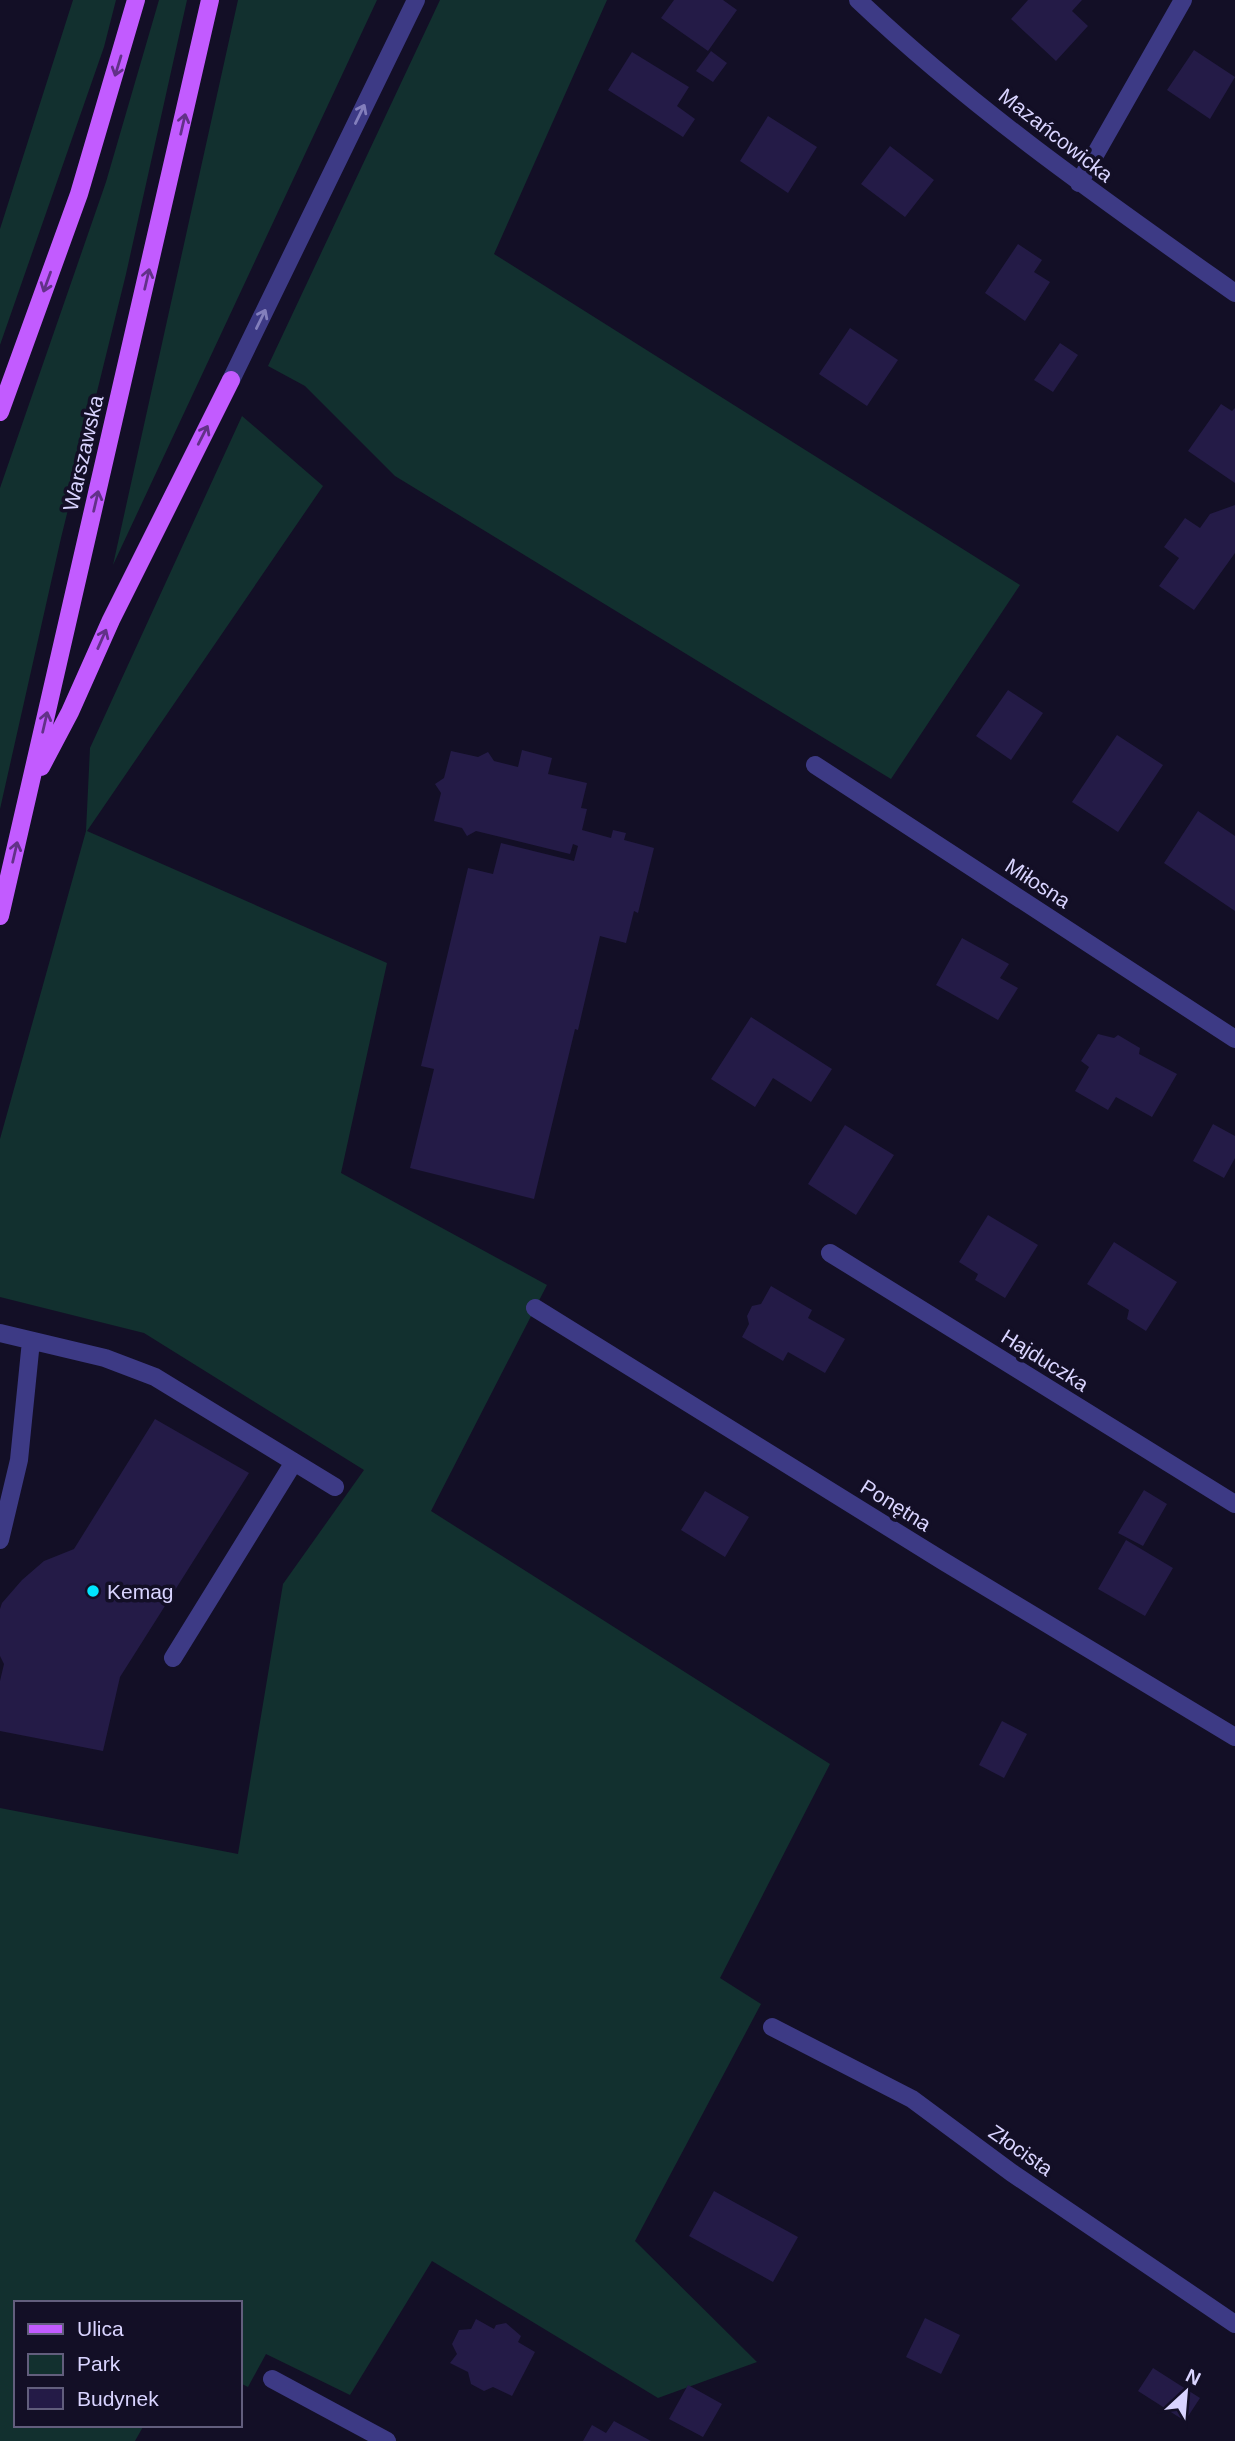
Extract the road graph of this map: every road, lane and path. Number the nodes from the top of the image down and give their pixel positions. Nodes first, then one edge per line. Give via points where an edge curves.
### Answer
1 (136, 0) edge
2 (210, 0) edge
3 (416, 0) edge
4 (858, 0) edge
5 (1183, 0) edge
6 (1079, 183) junction
7 (1235, 293) edge
8 (231, 380) joint
9 (0, 412) edge
10 (815, 765) dead end
11 (30, 789) junction
12 (0, 916) edge
13 (1235, 1039) edge
14 (830, 1254) dead end
15 (535, 1308) dead end
16 (0, 1333) edge
17 (31, 1341) junction
18 (294, 1462) junction
19 (335, 1487) dead end
20 (1235, 1504) edge
21 (0, 1540) edge
22 (173, 1658) dead end
23 (1235, 1737) edge
24 (772, 2027) dead end
25 (1235, 2325) edge
26 (272, 2379) dead end
27 (387, 2441) edge

1 -> 9 main road via 79,194
11 -> 2 main road, Warszawska
8 -> 3 street
4 - 6 street, Mazańcowicka
5 - 6 street
6 - 7 street, Mazańcowicka
11 -> 8 main road
10 - 13 street, Miłosna
12 -> 11 main road, Warszawska
14 - 20 street, Hajduczka
15 - 23 street, Ponętna
16 - 17 street
17 - 18 street via 105,1358 155,1377
17 - 21 street via 19,1460
18 - 19 street
18 - 22 street
24 - 25 street, Złocista via 912,2099
26 - 27 street

